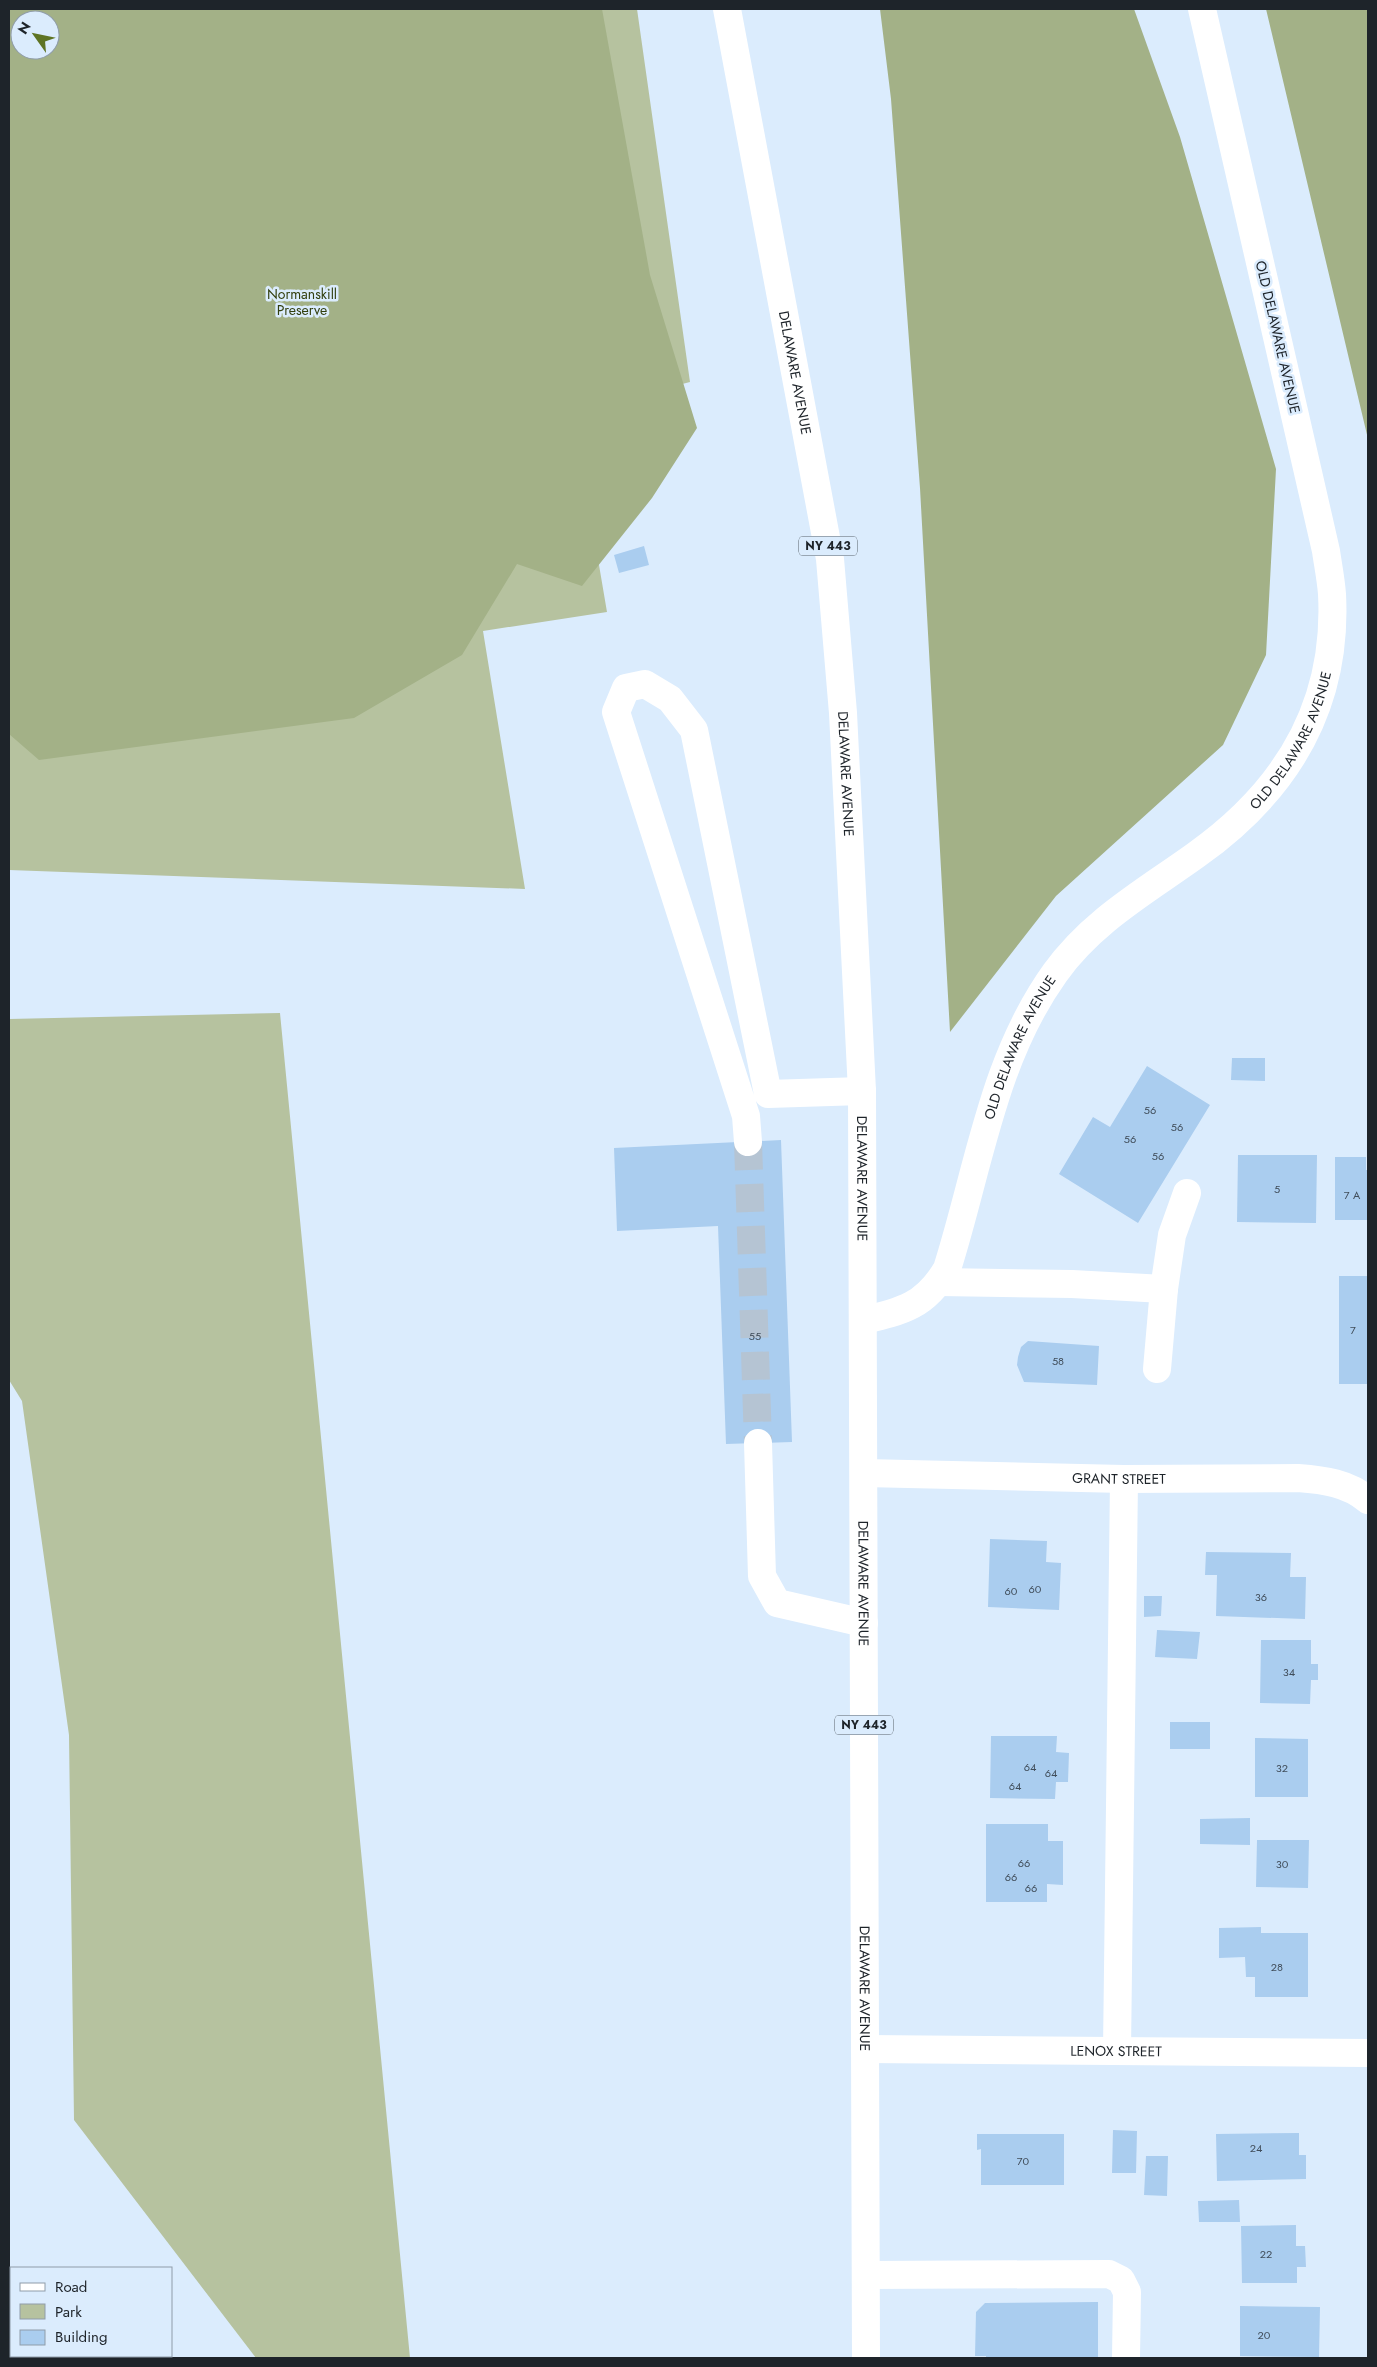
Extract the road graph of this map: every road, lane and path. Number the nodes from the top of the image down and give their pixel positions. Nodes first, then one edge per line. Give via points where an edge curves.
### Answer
1 (727, 9) edge
2 (1202, 9) edge
3 (862, 1092) junction
4 (748, 1142) tunnel mouth
5 (1187, 1193) dead end
6 (939, 1282) junction
7 (1164, 1290) junction
8 (864, 1320) junction
9 (1158, 1369) dead end
10 (758, 1443) tunnel mouth
11 (864, 1473) junction
12 (1124, 1479) junction
13 (1368, 1500) edge
14 (864, 1623) junction
15 (864, 2049) junction
16 (1117, 2051) junction
17 (1368, 2053) edge
18 (866, 2275) junction
19 (866, 2358) edge
20 (1126, 2358) edge

1 - 3 street, DELAWARE AVENUE / NY 443 via 830,559 843,713
2 - 6 street, OLD DELAWARE AVENUE via 1326,551 1332,593 1332,630 1325,681 1308,728 1267,792 1216,840 1104,921 1066,958 1046,987 1022,1030 988,1117 952,1254
3 - 4 street via 768,1094 694,730 670,699 662,694 645,684 626,688 616,712 746,1116
3 - 8 street, DELAWARE AVENUE / NY 443
5 - 7 street via 1172,1235
6 - 7 street via 1072,1284
6 - 8 street, OLD DELAWARE AVENUE via 913,1306
7 - 9 street
8 - 11 street, DELAWARE AVENUE / NY 443
10 - 14 street via 762,1576 777,1602
11 - 12 street, GRANT STREET
11 - 14 street, DELAWARE AVENUE / NY 443
12 - 13 street, GRANT STREET via 1322,1480 1346,1486
12 - 16 street
14 - 15 street, DELAWARE AVENUE / NY 443
15 - 16 street, LENOX STREET
15 - 18 street, DELAWARE AVENUE / NY 443
16 - 17 street, LENOX STREET
18 - 19 street, DELAWARE AVENUE / NY 443
18 - 20 street via 1109,2274 1121,2280 1127,2292

